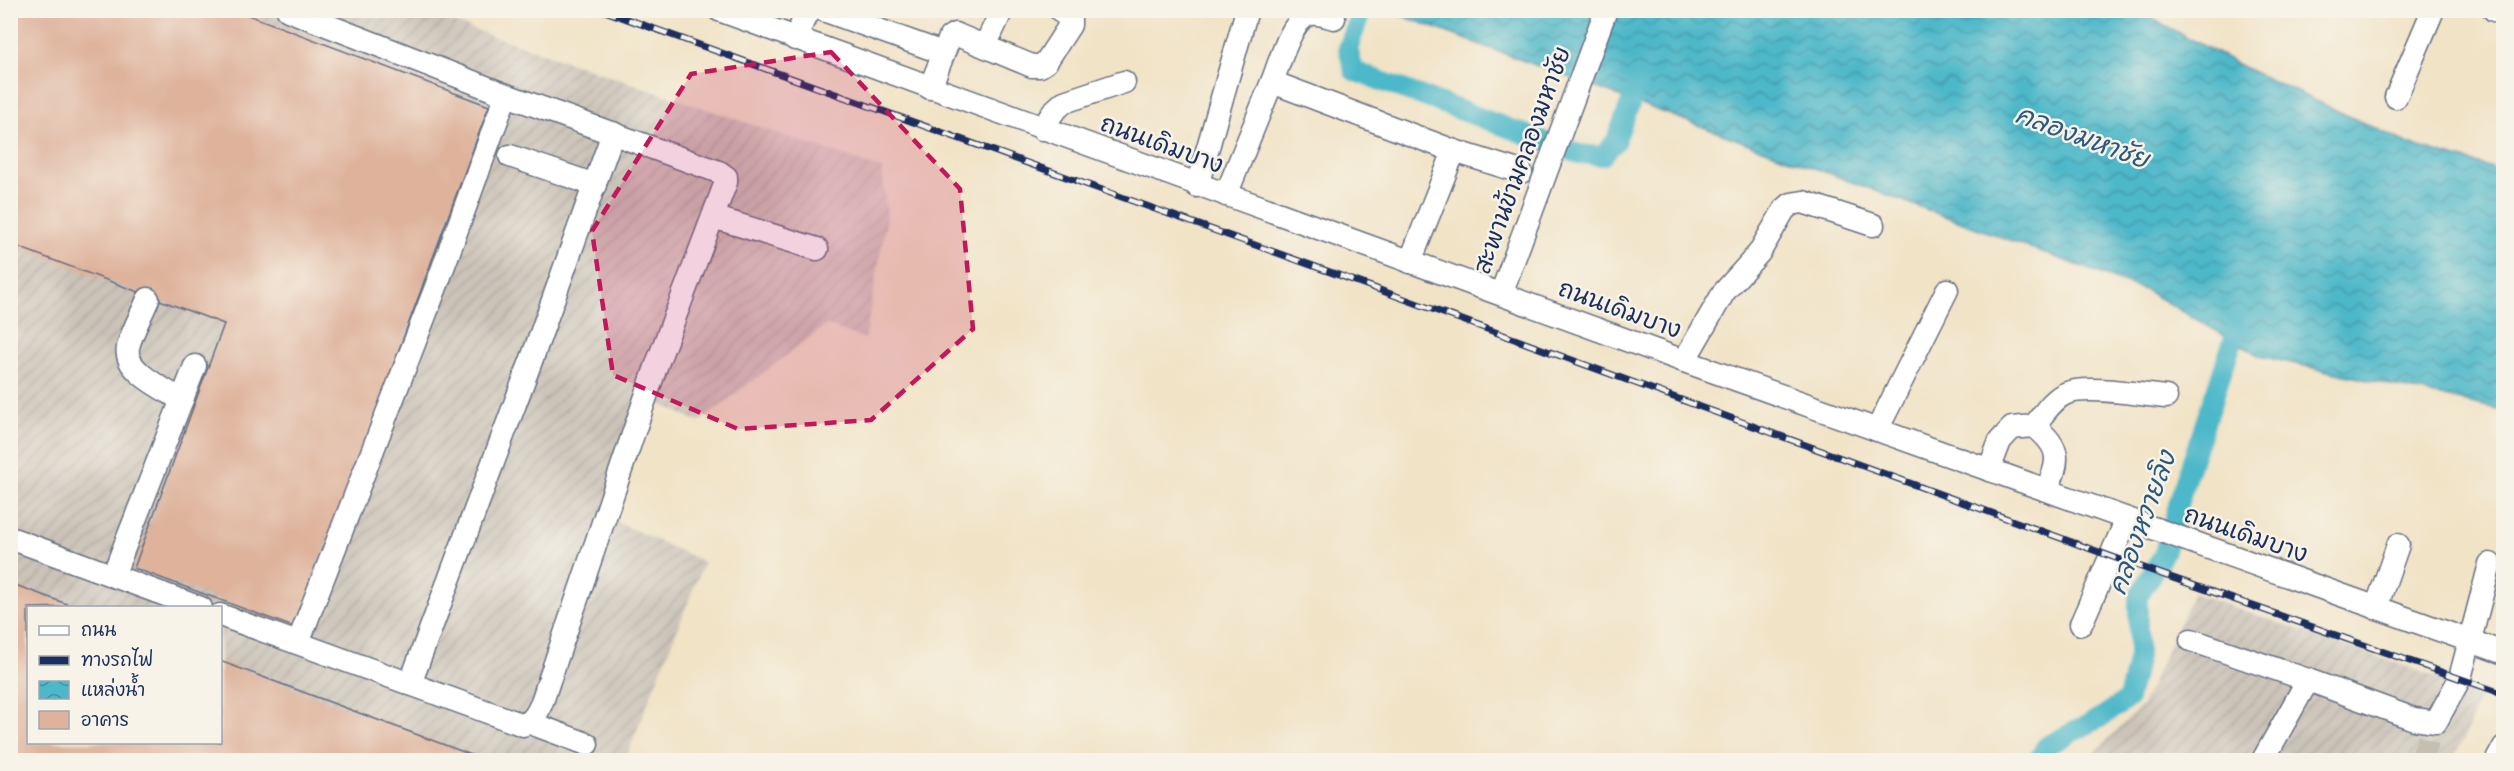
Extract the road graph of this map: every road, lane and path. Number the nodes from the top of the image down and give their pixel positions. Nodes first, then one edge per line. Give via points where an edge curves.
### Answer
1 (288, 10) edge
2 (719, 10) edge
3 (811, 10) edge
4 (823, 10) edge
5 (1002, 10) edge
6 (1060, 10) edge
7 (1247, 10) edge
8 (1606, 10) edge
9 (2433, 10) edge
10 (2494, 10) edge
11 (2504, 14) edge
12 (1334, 18) dead end
13 (795, 39) junction
14 (985, 46) junction
15 (943, 53) junction
16 (1124, 82) dead end
17 (1272, 82) junction
18 (930, 88) junction
19 (506, 95) junction
20 (2396, 98) dead end
21 (1042, 129) junction
22 (613, 133) junction
23 (1454, 151) junction
24 (510, 156) dead end
25 (1521, 172) dead end
26 (595, 185) junction
27 (1197, 186) junction
28 (1226, 195) junction
29 (713, 217) junction
30 (1873, 225) dead end
31 (817, 249) dead end
32 (1410, 262) junction
33 (1947, 290) dead end
34 (1502, 294) junction
35 (148, 299) dead end
36 (1684, 361) junction
37 (195, 366) dead end
38 (2166, 397) dead end
39 (182, 400) junction
40 (2034, 426) junction
41 (1877, 430) junction
42 (1989, 470) junction
43 (2046, 490) junction
44 (2127, 519) junction
45 (10, 538) edge
46 (2398, 545) dead end
47 (2490, 564) dead end
48 (113, 576) junction
49 (196, 606) edge
50 (2376, 608) junction
51 (222, 616) edge
52 (2081, 624) dead end
53 (2191, 640) dead end
54 (2468, 641) junction
55 (298, 643) junction
56 (2504, 653) edge
57 (2308, 680) junction
58 (410, 684) junction
59 (530, 723) junction
60 (587, 744) dead end
61 (2504, 747) edge
62 (2263, 760) edge
63 (2497, 760) edge

1 - 19 street
2 - 13 street, ถนนเดิมบาง
3 - 13 street
4 - 15 street
5 - 14 street
6 - 14 street via 1070,25 1040,66
7 - 27 street
8 - 34 street, สะพานข้ามคลองมหาชัย
9 - 20 street
10 - 11 street
12 - 17 street via 1310,14 1296,24
13 - 18 street, ถนนเดิมบาง
14 - 15 street via 956,34 950,37
15 - 18 street
16 - 21 street via 1064,102
17 - 23 street
17 - 28 street
18 - 21 street, ถนนเดิมบาง
19 - 22 street
19 - 55 street
21 - 27 street, ถนนเดิมบาง
22 - 26 street
22 - 29 street via 726,177
23 - 25 street
23 - 32 street
24 - 26 street
26 - 58 street
27 - 28 street, ถนนเดิมบาง
28 - 32 street, ถนนเดิมบาง
29 - 31 street
29 - 59 street via 657,363 550,678
30 - 36 street via 1803,202 1791,204 1759,253 1724,292
32 - 34 street, ถนนเดิมบาง
33 - 41 street
34 - 36 street, ถนนเดิมบาง
35 - 39 street via 128,348 129,360 134,369
36 - 41 street, ถนนเดิมบาง
37 - 39 street
38 - 40 street via 2083,390 2067,393
39 - 48 street
40 - 42 street via 2012,428 2000,441
40 - 43 street via 2056,451 2057,469
41 - 42 street, ถนนเดิมบาง
42 - 43 street, ถนนเดิมบาง
43 - 44 street, ถนนเดิมบาง
44 - 50 street, ถนนเดิมบาง
44 - 52 street
45 - 48 street
46 - 50 street
47 - 54 street
48 - 49 street
50 - 54 street, ถนนเดิมบาง
51 - 55 street
53 - 57 street
54 - 56 street, ถนนเดิมบาง
54 - 57 street via 2460,678 2436,723 2414,719
55 - 58 street
57 - 62 street
58 - 59 street via 522,725
59 - 60 street
61 - 63 street

